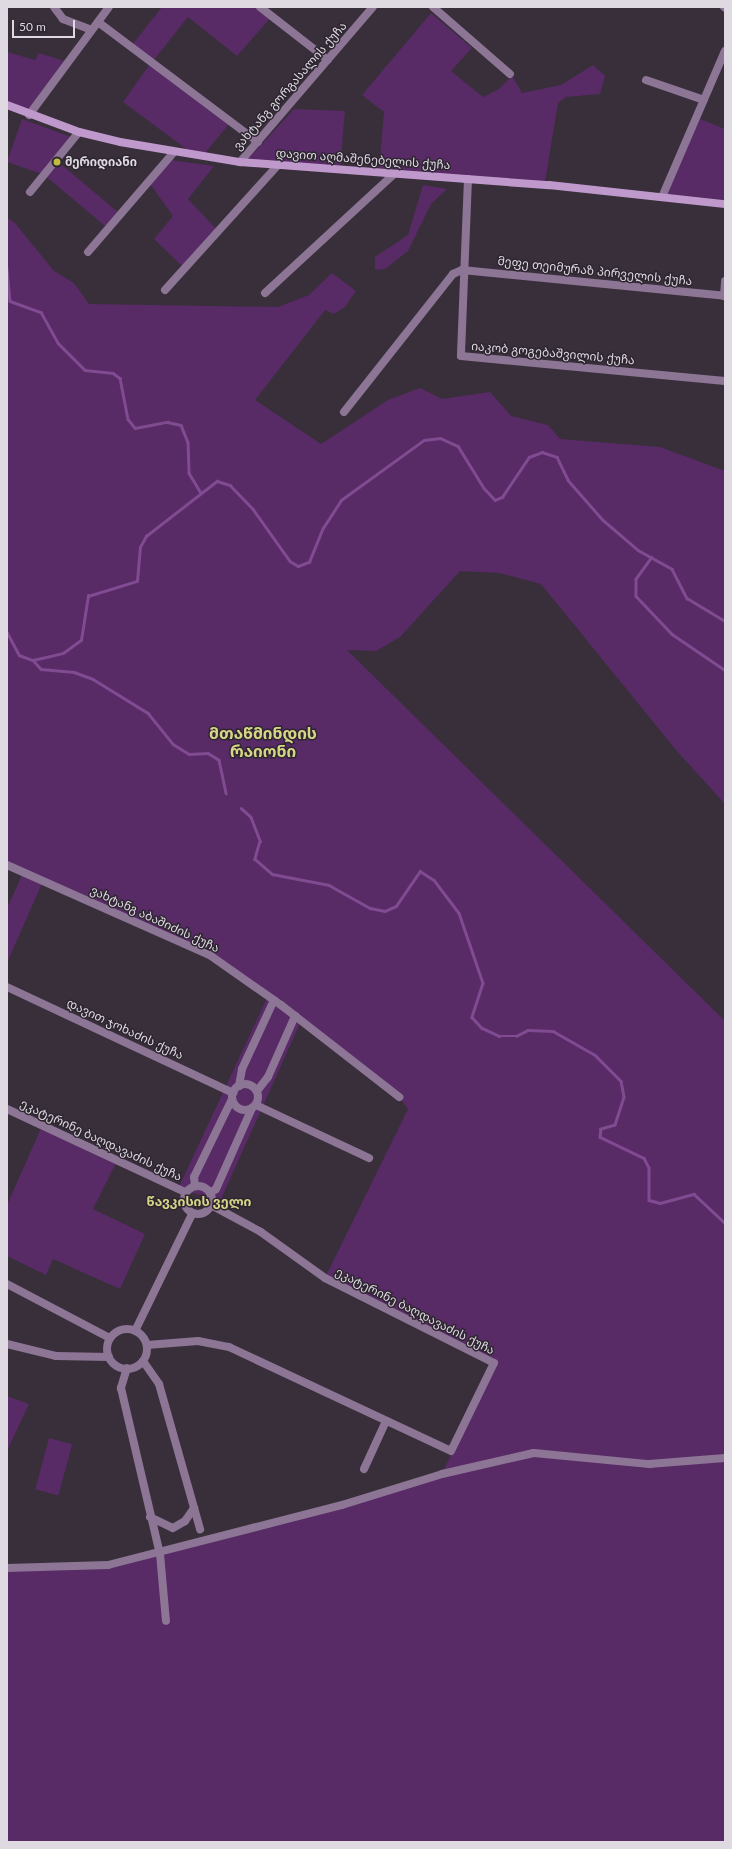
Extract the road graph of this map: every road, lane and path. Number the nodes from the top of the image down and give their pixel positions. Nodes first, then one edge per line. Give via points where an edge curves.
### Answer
1 (54, 7) edge
2 (109, 7) edge
3 (260, 7) edge
4 (373, 7) edge
5 (433, 7) edge
6 (98, 22) junction
7 (91, 30) junction
8 (725, 51) edge
9 (328, 60) junction
10 (510, 74) dead end
11 (646, 80) dead end
12 (704, 100) junction
13 (7, 105) edge
14 (29, 115) junction
15 (79, 132) junction
16 (258, 142) junction
17 (174, 152) junction
18 (240, 162) junction
19 (278, 166) junction
20 (392, 175) junction
21 (468, 179) junction
22 (30, 192) dead end
23 (662, 197) junction
24 (725, 204) edge
25 (88, 252) dead end
26 (462, 270) junction
27 (725, 281) edge
28 (164, 290) dead end
29 (265, 293) dead end
30 (725, 296) edge
31 (725, 381) edge
32 (344, 412) dead end
33 (7, 865) edge
34 (7, 988) edge
35 (274, 1000) junction
36 (295, 1016) junction
37 (239, 1086) junction
38 (257, 1091) junction
39 (232, 1096) junction
40 (399, 1097) dead end
41 (254, 1107) junction
42 (7, 1110) edge
43 (369, 1158) dead end
44 (195, 1186) junction
45 (185, 1192) junction
46 (210, 1193) junction
47 (211, 1205) junction
48 (192, 1214) junction
49 (7, 1284) edge
50 (135, 1331) junction
51 (110, 1338) junction
52 (7, 1344) edge
53 (147, 1345) junction
54 (109, 1357) junction
55 (143, 1361) junction
56 (127, 1368) junction
57 (386, 1421) junction
58 (725, 1458) edge
59 (364, 1469) dead end
60 (194, 1508) junction
61 (150, 1517) junction
62 (200, 1529) dead end
63 (160, 1554) junction
64 (7, 1568) edge
65 (166, 1621) dead end

1 - 7 street via 63,19
2 - 6 street
3 - 9 street
4 - 9 street, ვახტანგ გორგასალის ქუჩა
5 - 10 street
6 - 7 street
6 - 16 street
7 - 14 street
8 - 12 street
9 - 16 street, ვახტანგ გორგასალის ქუჩა
11 - 12 street
12 - 23 street
13 - 14 street, დავით აღმაშენებელის ქუჩა
14 - 15 street, დავით აღმაშენებელის ქუჩა
15 - 17 street, დავით აღმაშენებელის ქუჩა
15 - 22 street
16 - 18 street, ვახტანგ გორგასალის ქუჩა
17 - 18 street, დავით აღმაშენებელის ქუჩა
17 - 25 street
18 - 19 street, დავით აღმაშენებელის ქუჩა
19 - 20 street, დავით აღმაშენებელის ქუჩა
19 - 28 street
20 - 21 street, დავით აღმაშენებელის ქუჩა
20 - 29 street
21 - 23 street, დავით აღმაშენებელის ქუჩა
21 - 26 street, იაკობ გოგებაშვილის ქუჩა
23 - 24 street, დავით აღმაშენებელის ქუჩა
26 - 30 street, მეფე თეიმურაზ პირველის ქუჩა
26 - 31 street, იაკობ გოგებაშვილის ქუჩა via 461,356
26 - 32 street via 453,274
27 - 30 street
33 - 35 street, ვახტანგ აბაშიძის ქუჩა via 211,956
34 - 39 street, დავით ჯოხაძის ქუჩა
35 - 36 street, ვახტანგ აბაშიძის ქუჩა
35 - 37 street via 242,1069
36 - 38 street via 268,1077
36 - 40 street, ვახტანგ აბაშიძის ქუჩა
37 - 38 street via 250,1085
37 - 39 street
38 - 41 street
39 - 41 street via 241,1110
39 - 44 street via 194,1177
41 - 43 street
41 - 46 street via 216,1189
42 - 45 street, ეკატერინე ბაღდავაძის ქუჩა
44 - 45 street
44 - 46 street
45 - 48 street via 184,1206
46 - 47 street
47 - 48 street via 205,1213
47 - 57 street, ეკატერინე ბაღდავაძის ქუჩა via 261,1232 325,1278 494,1363 452,1451
48 - 50 street
49 - 51 street
50 - 51 street via 121,1330
50 - 53 street
51 - 54 street
52 - 54 street via 56,1356
53 - 55 street
53 - 57 street, ეკატერინე ბაღდავაძის ქუჩა via 198,1341 230,1347
54 - 56 street
55 - 56 street
55 - 60 street via 159,1384
56 - 61 street via 121,1388
57 - 59 street
58 - 63 street via 649,1464 534,1453 442,1474 342,1505
60 - 61 street via 185,1521 173,1528
60 - 62 street
61 - 63 street
63 - 64 street via 108,1565
63 - 65 street

